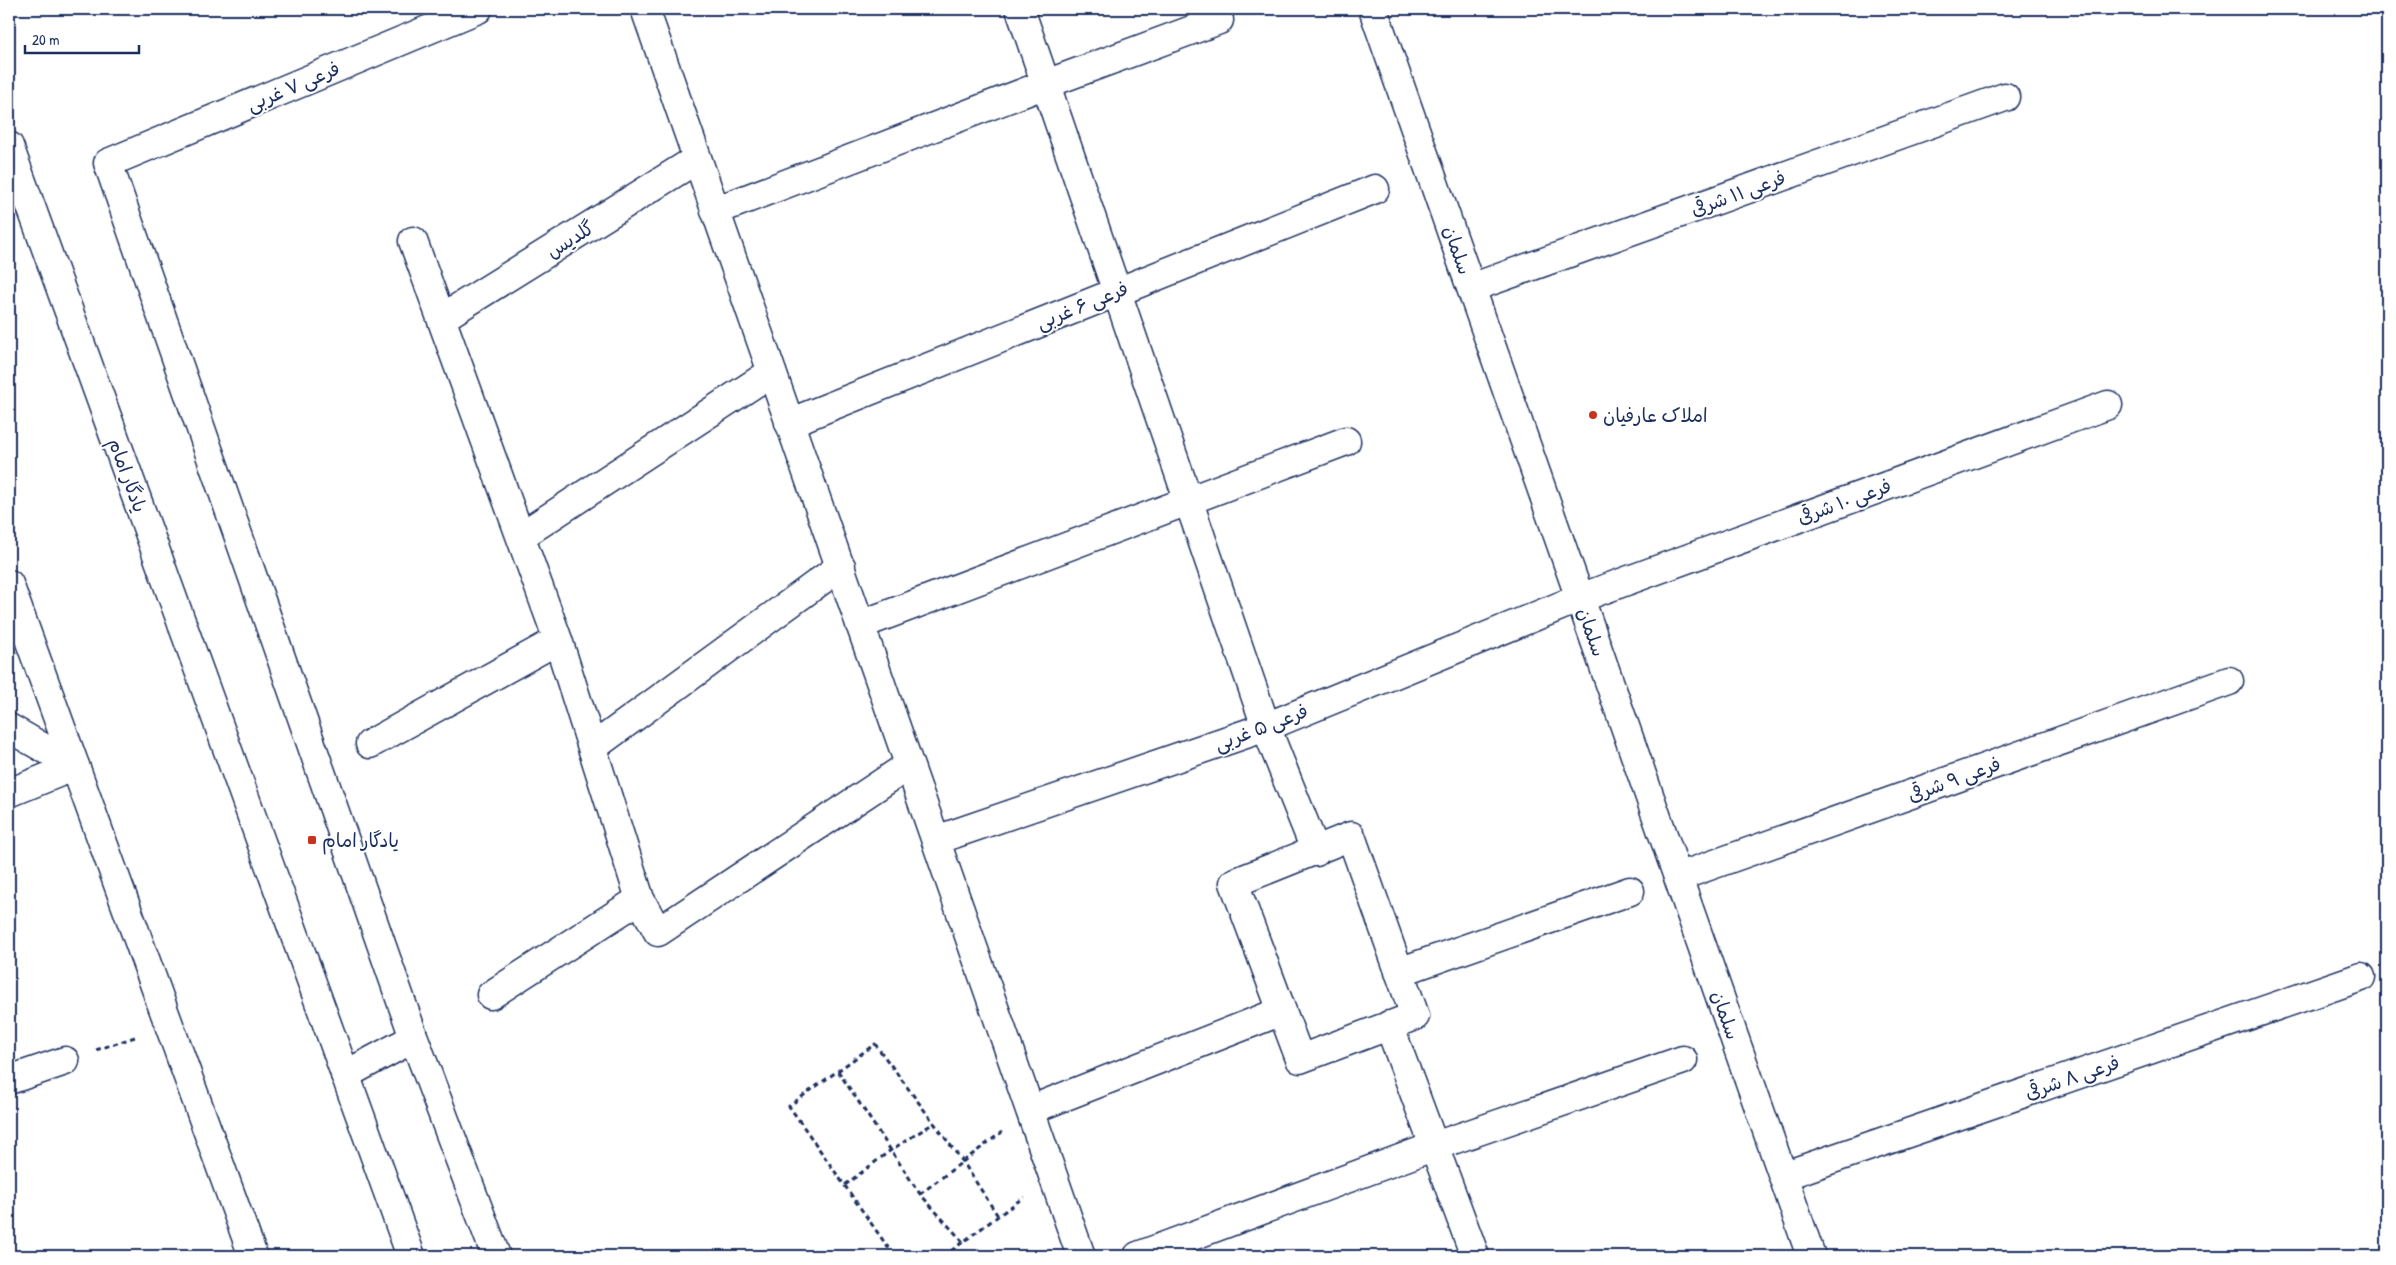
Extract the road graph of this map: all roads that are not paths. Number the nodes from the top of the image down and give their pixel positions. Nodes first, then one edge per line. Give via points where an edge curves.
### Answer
1 (478, 9) edge
2 (645, 9) edge
3 (1020, 9) edge
4 (1373, 9) edge
5 (1219, 20) dead end
6 (1046, 84) junction
7 (2005, 97) dead end
8 (9, 146) edge
9 (697, 159) junction
10 (1375, 189) dead end
11 (716, 210) junction
12 (413, 241) dead end
13 (1471, 288) junction
14 (1116, 291) junction
15 (442, 318) junction
16 (772, 372) junction
17 (2108, 405) dead end
18 (789, 422) junction
19 (1346, 441) dead end
20 (1188, 500) junction
21 (521, 536) junction
22 (841, 566) junction
23 (9, 584) edge
24 (1580, 598) junction
25 (860, 626) junction
26 (558, 640) junction
27 (2229, 681) dead end
28 (1266, 727) junction
29 (9, 728) edge
30 (370, 744) dead end
31 (592, 748) junction
32 (909, 765) junction
33 (75, 766) junction
34 (9, 793) edge
35 (936, 840) junction
36 (1316, 852) junction
37 (1678, 877) junction
38 (1630, 891) dead end
39 (640, 899) junction
40 (1399, 972) junction
41 (2361, 978) dead end
42 (491, 994) dead end
43 (1282, 1011) junction
44 (1389, 1025) junction
45 (414, 1038) junction
46 (1683, 1060) dead end
47 (65, 1061) road end
48 (345, 1074) junction
49 (9, 1080) edge
50 (1030, 1110) junction
51 (1435, 1146) junction
52 (1783, 1176) junction
53 (253, 1256) edge
54 (411, 1256) edge
55 (496, 1256) edge
56 (1081, 1256) edge
57 (1138, 1256) edge
58 (1475, 1256) edge
59 (1811, 1256) edge

1 - 45 street, فرعی ۷ غربی via 108,163
2 - 9 street
3 - 6 street
4 - 13 street, سلمان
5 - 6 street
6 - 11 street
6 - 14 street
7 - 13 street, فرعی ۱۱ شرقی
8 - 48 street, یادگار امام
9 - 11 street
9 - 15 street, گلدیس
10 - 14 street, فرعی ۶ غربی
11 - 16 street
12 - 15 street
13 - 24 street, سلمان
14 - 18 street, فرعی ۶ غربی
14 - 20 street
15 - 21 street
16 - 18 street
16 - 21 street
17 - 24 street, فرعی ۱۰ شرقی
18 - 22 street
19 - 20 street
20 - 25 street
20 - 28 street
21 - 26 street
22 - 25 street
22 - 31 street
23 - 33 street
24 - 28 street, فرعی ۵ غربی
24 - 37 street, سلمان
25 - 32 street
26 - 30 street
26 - 31 street
27 - 37 street, فرعی ۹ شرقی
28 - 35 street, فرعی ۵ غربی
28 - 36 street
29 - 33 street
31 - 39 street
32 - 35 street
32 - 39 street via 658,932
33 - 34 street
33 - 53 street
35 - 50 street
36 - 40 street via 1351,836
36 - 43 street via 1234,882
37 - 52 street, سلمان
38 - 40 street
39 - 42 street
40 - 44 street via 1415,1016
41 - 52 street, فرعی ۸ شرقی
43 - 44 street via 1300,1059
43 - 50 street
44 - 51 street
45 - 48 street
45 - 55 street
46 - 51 street
47 - 49 street
48 - 54 street, یادگار امام
50 - 56 street
51 - 57 street
51 - 58 street
52 - 59 street, سلمان

